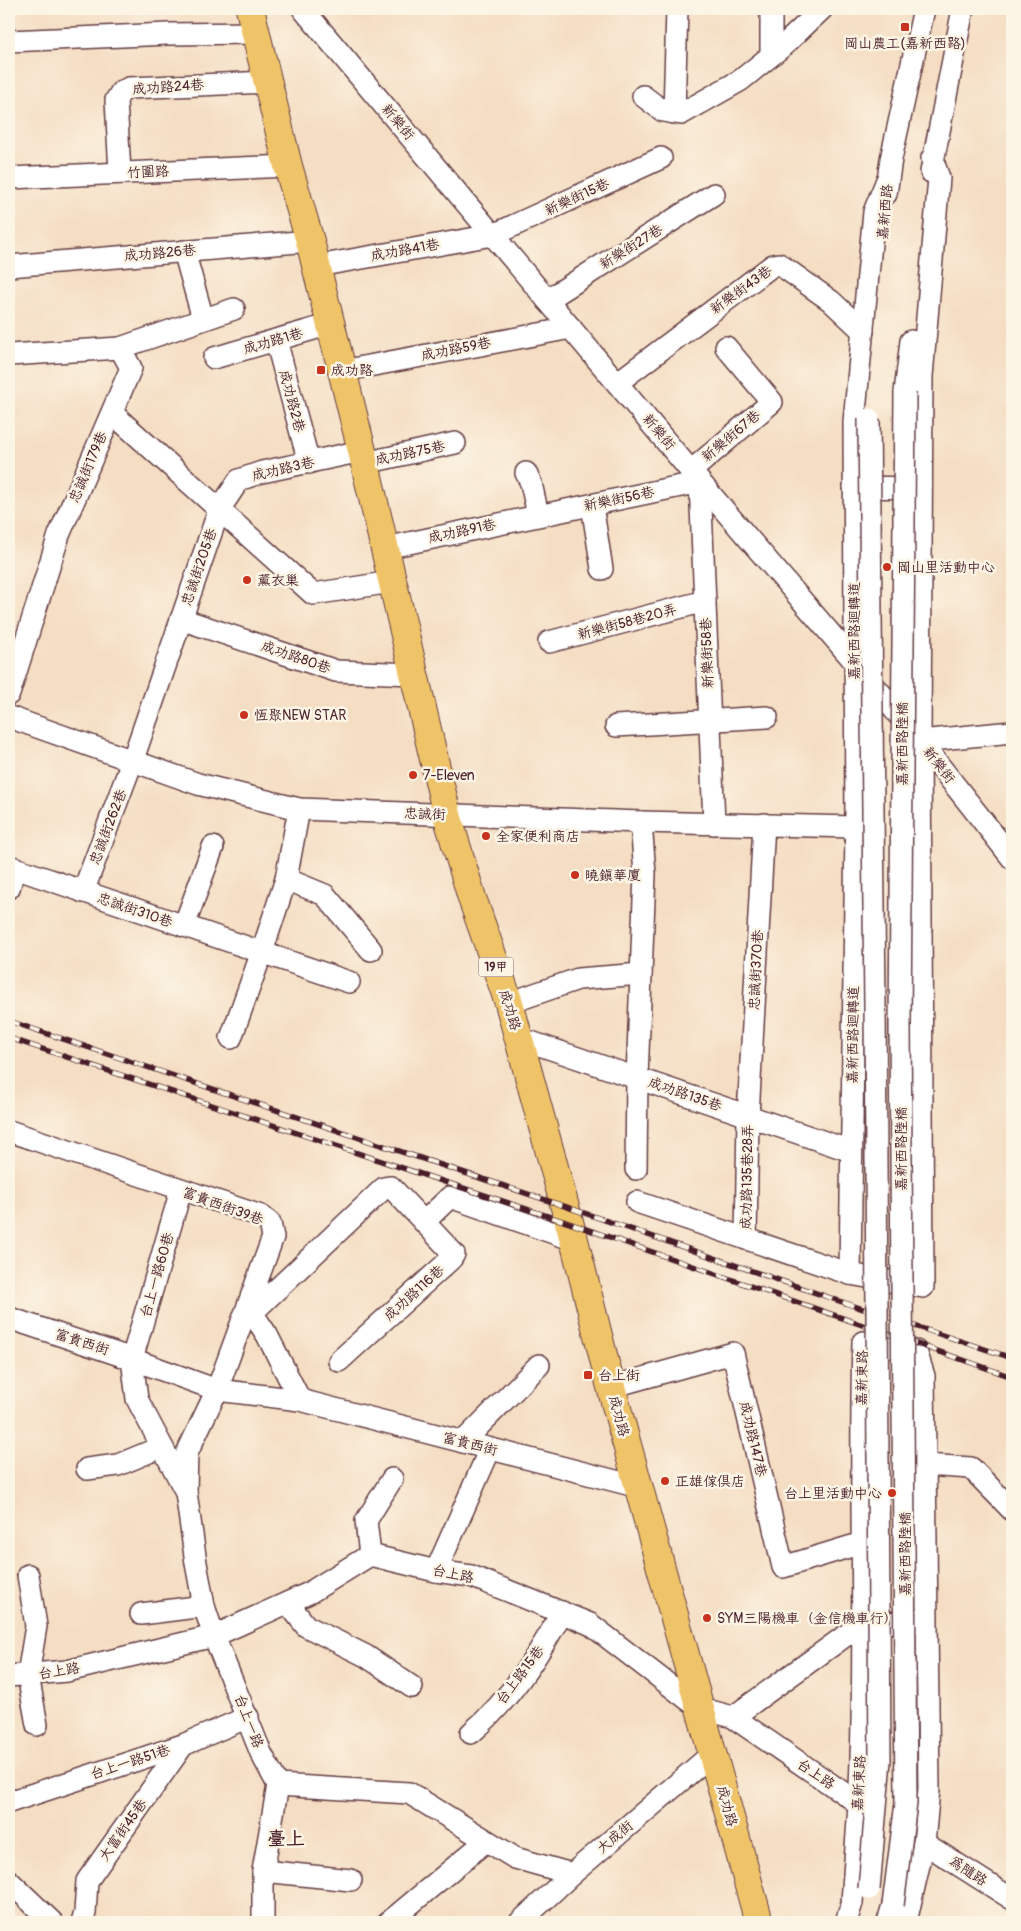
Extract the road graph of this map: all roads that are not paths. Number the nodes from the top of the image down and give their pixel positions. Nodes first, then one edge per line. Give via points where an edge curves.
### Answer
1 (303, 9) edge
2 (677, 9) edge
3 (770, 9) edge
4 (822, 9) edge
5 (924, 9) edge
6 (963, 9) edge
7 (253, 21) edge
8 (9, 41) edge
9 (771, 55) junction
10 (269, 82) junction
11 (643, 96) dead end
12 (674, 113) junction
13 (661, 158) dead end
14 (932, 158) junction
15 (288, 166) junction
16 (120, 173) junction
17 (9, 178) edge
18 (887, 180) junction
19 (714, 194) dead end
20 (493, 236) junction
21 (184, 251) junction
22 (313, 253) junction
23 (9, 266) edge
24 (548, 300) junction
25 (234, 309) dead end
26 (203, 319) junction
27 (331, 324) junction
28 (571, 328) junction
29 (863, 331) junction
30 (276, 340) junction
31 (726, 347) dead end
32 (120, 348) junction
33 (9, 355) edge
34 (214, 358) dead end
35 (342, 371) junction
36 (617, 383) junction
37 (112, 413) junction
38 (869, 419) joint
39 (455, 443) dead end
40 (363, 457) junction
41 (309, 462) junction
42 (526, 473) dead end
43 (695, 476) junction
44 (854, 487) junction
45 (921, 488) junction
46 (592, 505) junction
47 (219, 510) junction
48 (538, 515) junction
49 (385, 548) junction
50 (602, 569) dead end
51 (392, 582) junction
52 (705, 601) junction
53 (182, 619) junction
54 (549, 642) dead end
55 (854, 660) junction
56 (414, 674) junction
57 (9, 694) edge
58 (9, 717) edge
59 (767, 717) dead end
60 (710, 720) junction
61 (616, 726) dead end
62 (1012, 732) edge
63 (920, 741) junction
64 (132, 762) junction
65 (299, 809) junction
66 (447, 815) junction
67 (641, 822) junction
68 (714, 824) junction
69 (764, 824) junction
70 (856, 827) junction
71 (213, 847) dead end
72 (1012, 858) edge
73 (12, 867) edge
74 (286, 879) junction
75 (9, 888) edge
76 (83, 892) junction
77 (184, 926) junction
78 (371, 950) dead end
79 (262, 952) junction
80 (641, 974) junction
81 (349, 982) dead end
82 (509, 1003) junction
83 (231, 1038) dead end
84 (519, 1038) junction
85 (637, 1078) junction
86 (748, 1116) junction
87 (9, 1131) edge
88 (851, 1151) junction
89 (636, 1169) dead end
90 (181, 1190) junction
91 (637, 1202) dead end
92 (424, 1222) junction
93 (746, 1239) junction
94 (574, 1240) junction
95 (850, 1274) junction
96 (9, 1318) edge
97 (132, 1359) junction
98 (339, 1361) dead end
99 (539, 1365) dead end
100 (611, 1387) junction
101 (217, 1390) junction
102 (300, 1400) junction
103 (463, 1442) junction
104 (162, 1447) junction
105 (490, 1449) junction
106 (925, 1465) junction
107 (86, 1469) dead end
108 (392, 1478) dead end
109 (639, 1487) junction
110 (186, 1492) junction
111 (1012, 1510) edge
112 (862, 1543) junction
113 (370, 1555) junction
114 (436, 1571) junction
115 (28, 1575) dead end
116 (288, 1603) junction
117 (204, 1606) junction
118 (562, 1612) junction
119 (140, 1614) dead end
120 (927, 1622) junction
121 (863, 1623) junction
122 (214, 1636) junction
123 (18, 1676) edge
124 (412, 1687) dead end
125 (699, 1708) junction
126 (248, 1717) junction
127 (732, 1717) junction
128 (36, 1725) dead end
129 (472, 1733) dead end
130 (183, 1745) junction
131 (712, 1754) junction
132 (278, 1785) junction
133 (9, 1802) edge
134 (858, 1803) junction
135 (486, 1840) junction
136 (924, 1843) junction
137 (264, 1870) junction
138 (572, 1874) junction
139 (351, 1880) dead end
140 (9, 1881) edge
141 (1012, 1899) edge
142 (890, 1914) edge
143 (52, 1922) edge
144 (82, 1922) edge
145 (262, 1922) edge
146 (388, 1922) edge
147 (520, 1922) edge
148 (759, 1922) edge
149 (846, 1922) edge
150 (861, 1922) edge
151 (906, 1922) edge

1 - 20 street, 新樂街
2 - 12 street
3 - 9 street
4 - 9 street
5 - 18 street, 嘉新西路
6 - 14 street
7 - 8 street via 168,34
7 - 10 main road, 成功路 / 19甲
9 - 12 street via 733,85 681,114
10 - 15 main road, 成功路 / 19甲
10 - 16 street, 成功路24巷 via 129,88 121,92 116,100
11 - 12 street via 663,111
13 - 20 street, 新樂街15巷
14 - 45 street via 939,178 922,376
14 - 142 street, 嘉新西路陸橋, bridge via 904,393 900,1034 906,1803
15 - 16 street, 竹圍路
15 - 22 main road, 成功路 / 19甲
16 - 17 street, 竹圍路
18 - 29 street, 嘉新西路迴轉道 via 874,212
18 - 38 street, 嘉新西路
19 - 24 street, 新樂街27巷
20 - 22 street, 成功路41巷
20 - 24 street, 新樂街
21 - 22 street, 成功路26巷
21 - 23 street, 成功路26巷
21 - 26 street
22 - 27 main road, 成功路 / 19甲
24 - 28 street, 新樂街
25 - 26 street
26 - 32 street
27 - 30 street, 成功路1巷
27 - 35 main road, 成功路 / 19甲
28 - 35 street, 成功路59巷
28 - 36 street, 新樂街
29 - 36 street, 新樂街43巷 via 831,300 779,264 773,265
29 - 44 street, 嘉新西路迴轉道 via 854,422
30 - 34 street, 成功路1巷
30 - 41 street, 成功路2巷
31 - 43 street, 新樂街67巷 via 772,402
32 - 33 street
32 - 37 street, 忠誠街179巷 via 131,368
35 - 40 main road, 成功路 / 19甲
36 - 43 street, 新樂街
37 - 47 street, 忠誠街205巷
37 - 57 street, 忠誠街179巷 via 59,534
38 - 150 street, 嘉新西路陸橋, bridge via 880,1760 869,1888
39 - 40 street, 成功路75巷
40 - 41 street, 成功路3巷
40 - 49 main road, 成功路 / 19甲
41 - 47 street, 成功路3巷 via 239,480
42 - 48 street
43 - 46 street, 新樂街56巷
43 - 52 street, 新樂街58巷
43 - 55 street, 新樂街
44 - 45 street
44 - 55 street, 嘉新西路迴轉道
45 - 63 street
46 - 48 street, 新樂街56巷
46 - 50 street
47 - 51 street via 312,594
47 - 53 street, 忠誠街205巷
48 - 49 street, 成功路91巷
49 - 51 main road, 成功路 / 19甲
51 - 56 main road, 成功路 / 19甲
52 - 54 street, 新樂街58巷20弄
52 - 60 street, 新樂街58巷
53 - 56 street, 成功路80巷 via 336,671
53 - 64 street, 忠誠街205巷
55 - 63 street, 新樂街
55 - 70 street, 嘉新西路迴轉道
56 - 66 main road, 成功路 / 19甲
58 - 64 street, 忠誠街
59 - 60 street
60 - 61 street
60 - 68 street, 新樂街58巷
62 - 63 street
63 - 72 street, 新樂街
63 - 95 street via 923,1287
64 - 65 street, 忠誠街 via 198,784
64 - 76 street, 忠誠街262巷
65 - 66 street, 忠誠街
65 - 74 street
66 - 67 street, 忠誠街
66 - 82 main road, 成功路 / 19甲
67 - 68 street, 忠誠街
67 - 80 street via 645,874
68 - 69 street, 忠誠街
69 - 70 street, 忠誠街
69 - 86 street, 忠誠街370巷
70 - 88 street, 嘉新西路迴轉道
71 - 77 street
73 - 75 street
73 - 76 street, 忠誠街310巷
74 - 78 street via 325,895
74 - 79 street
76 - 77 street, 忠誠街310巷
77 - 79 street, 忠誠街310巷
79 - 81 street, 忠誠街310巷
79 - 83 street
80 - 82 street via 578,979
80 - 85 street
82 - 84 main road, 成功路 / 19甲
84 - 85 street, 成功路135巷
84 - 94 main road, 成功路 / 19甲
85 - 86 street, 成功路135巷
85 - 89 street
86 - 88 street, 成功路135巷
86 - 93 street, 成功路135巷28弄
87 - 90 street, 富貴西街39巷
88 - 95 street, 嘉新西路迴轉道
90 - 97 street, 台上一路60巷
90 - 101 street, 富貴西街39巷 via 261,1216 270,1223 273,1237
91 - 93 street, 成功路135巷28弄
92 - 94 street via 450,1197
92 - 98 street, 成功路116巷 via 454,1254 452,1259
92 - 102 street via 391,1187 384,1188 256,1309 255,1317
93 - 95 street, 成功路135巷28弄
94 - 100 main road, 成功路 / 19甲
96 - 97 street, 富貴西街
97 - 101 street, 富貴西街
97 - 104 street, 台上一路 via 137,1399
99 - 103 street
100 - 109 main road, 成功路 / 19甲
100 - 112 street, 成功路147巷 via 734,1353 783,1567
101 - 102 street, 富貴西街
101 - 110 street, 富貴西街39巷 via 187,1453
102 - 103 street, 富貴西街
103 - 105 street, 富貴西街
104 - 107 street via 118,1465
104 - 110 street, 台上一路
105 - 109 street, 富貴西街
105 - 114 street
106 - 111 street via 971,1468
106 - 112 street, 嘉新東路 via 924,1376 916,1351 863,1342
106 - 120 street, 嘉新東路
108 - 113 street via 366,1521
109 - 125 main road, 成功路 / 19甲
110 - 117 street, 台上一路
112 - 121 street, 嘉新東路
113 - 114 street, 台上路
113 - 116 street, 台上路
114 - 118 street, 台上路 via 471,1576
115 - 123 street via 36,1626
116 - 122 street, 台上路
116 - 124 street via 306,1626 366,1656
117 - 119 street
117 - 122 street, 台上一路
118 - 125 street, 台上路 via 590,1624
118 - 129 street, 台上路15巷 via 542,1650
120 - 121 street
120 - 136 street, 嘉新東路 via 929,1789
121 - 127 street
121 - 134 street, 嘉新東路
122 - 123 street, 台上路 via 68,1671
122 - 126 street, 台上一路
123 - 128 street
125 - 127 street, 台上路
125 - 131 main road, 成功路 / 19甲
126 - 130 street, 台上一路51巷
126 - 132 street, 台上一路
127 - 134 street, 台上路
130 - 133 street, 台上一路51巷
130 - 144 street, 大富街45巷 via 87,1881
131 - 138 street, 大成街
131 - 148 main road, 成功路 / 19甲
132 - 135 street via 409,1794
132 - 137 street
134 - 149 street, 嘉新東路 via 852,1903
135 - 138 street via 515,1858
135 - 146 street
136 - 141 street, 為隨路
136 - 151 street, 嘉新東路
137 - 139 street
137 - 145 street
138 - 147 street, 大成街
140 - 143 street

